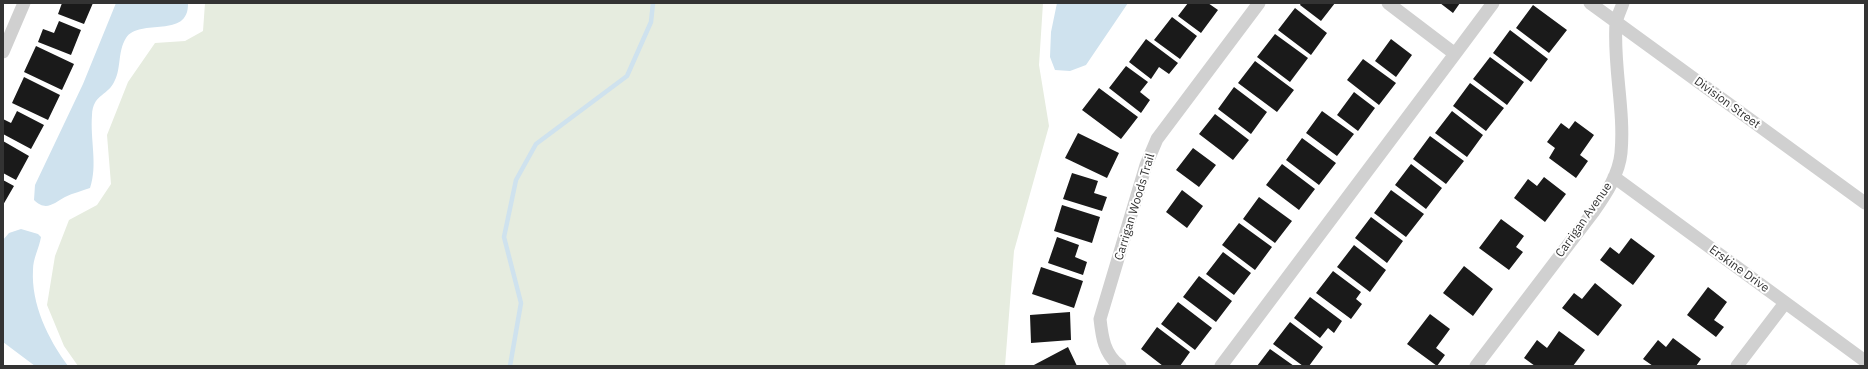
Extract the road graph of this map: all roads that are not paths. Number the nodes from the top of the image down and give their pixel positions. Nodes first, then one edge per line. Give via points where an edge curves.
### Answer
1 (24, 3) edge
2 (1259, 3) edge
3 (1388, 3) edge
4 (1493, 3) edge
5 (1590, 3) edge
6 (1623, 3) edge
7 (1616, 22) junction
8 (3, 52) edge
9 (1455, 54) junction
10 (1614, 177) junction
11 (1865, 203) edge
12 (1785, 303) junction
13 (1865, 361) edge
14 (1120, 366) edge
15 (1221, 366) edge
16 (1476, 366) edge
17 (1737, 366) edge

1 - 8 street
2 - 14 street, Carrigan Woods Trail via 1157,139 1146,165 1100,319 1103,345
3 - 9 street
4 - 9 street
5 - 7 street, Division Street
6 - 7 street, Carrigan Avenue
7 - 10 street, Carrigan Avenue via 1621,154
7 - 11 street, Division Street
9 - 15 street
10 - 12 street, Erskine Drive
10 - 16 street, Carrigan Avenue via 1594,211
12 - 13 street, Erskine Drive
12 - 17 street

